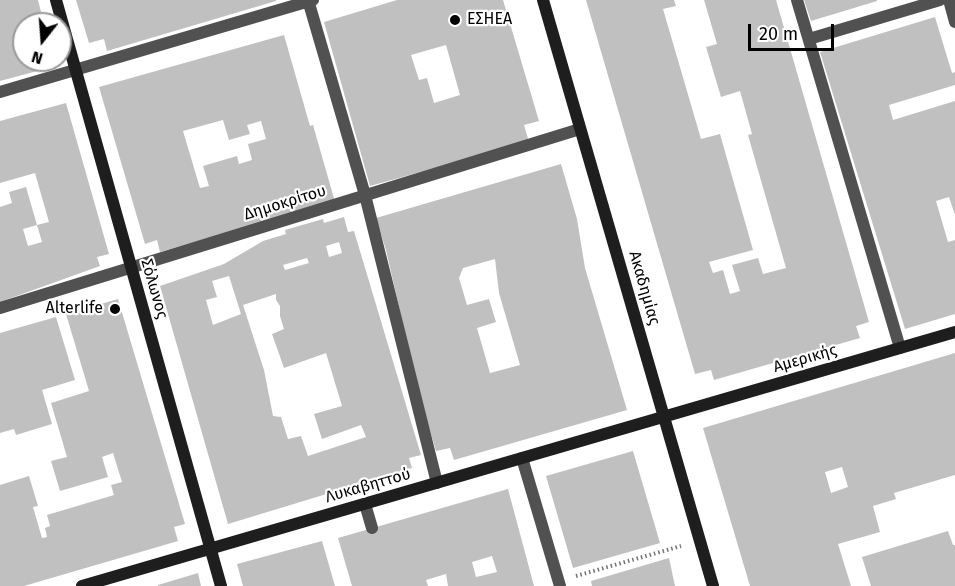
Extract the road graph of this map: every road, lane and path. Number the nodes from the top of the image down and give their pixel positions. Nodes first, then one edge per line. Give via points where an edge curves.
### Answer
1 (56, 0) edge
2 (310, 0) edge
3 (543, 0) edge
4 (797, 0) edge
5 (940, 0) edge
6 (948, 0) edge
7 (955, 22) edge
8 (809, 39) junction
9 (76, 70) junction
10 (0, 92) edge
11 (580, 129) junction
12 (365, 195) junction
13 (131, 268) junction
14 (0, 308) edge
15 (955, 332) edge
16 (900, 348) junction
17 (664, 417) junction
18 (522, 458) junction
19 (437, 483) junction
20 (365, 504) junction
21 (372, 528) dead end
22 (700, 541) junction
23 (210, 549) junction
24 (559, 584) edge
25 (82, 586) edge
26 (221, 586) edge
27 (713, 586) edge

1 - 9 main road, Σόλωνος
2 - 9 street
2 - 12 street
3 - 11 main road, Ακαδημίας
4 - 8 street
5 - 8 street
6 - 7 street
8 - 16 street
9 - 10 street
9 - 13 main road, Σόλωνος
11 - 12 street, Δημοκρίτου
11 - 17 main road, Ακαδημίας
12 - 13 street, Δημοκρίτου
12 - 19 street
13 - 14 street, Δημοκρίτου
13 - 23 main road, Σόλωνος
15 - 16 main road, Αμερικής
16 - 17 main road, Αμερικής
17 - 18 main road, Λυκαβηττού
17 - 22 main road, Ακαδημίας
18 - 19 main road, Λυκαβηττού
18 - 24 street
19 - 20 main road, Λυκαβηττού
20 - 21 street
20 - 23 main road, Λυκαβηττού
22 - 24 path
22 - 27 main road, Ακαδημίας
23 - 25 main road, Λυκαβηττού
23 - 26 main road, Σόλωνος

